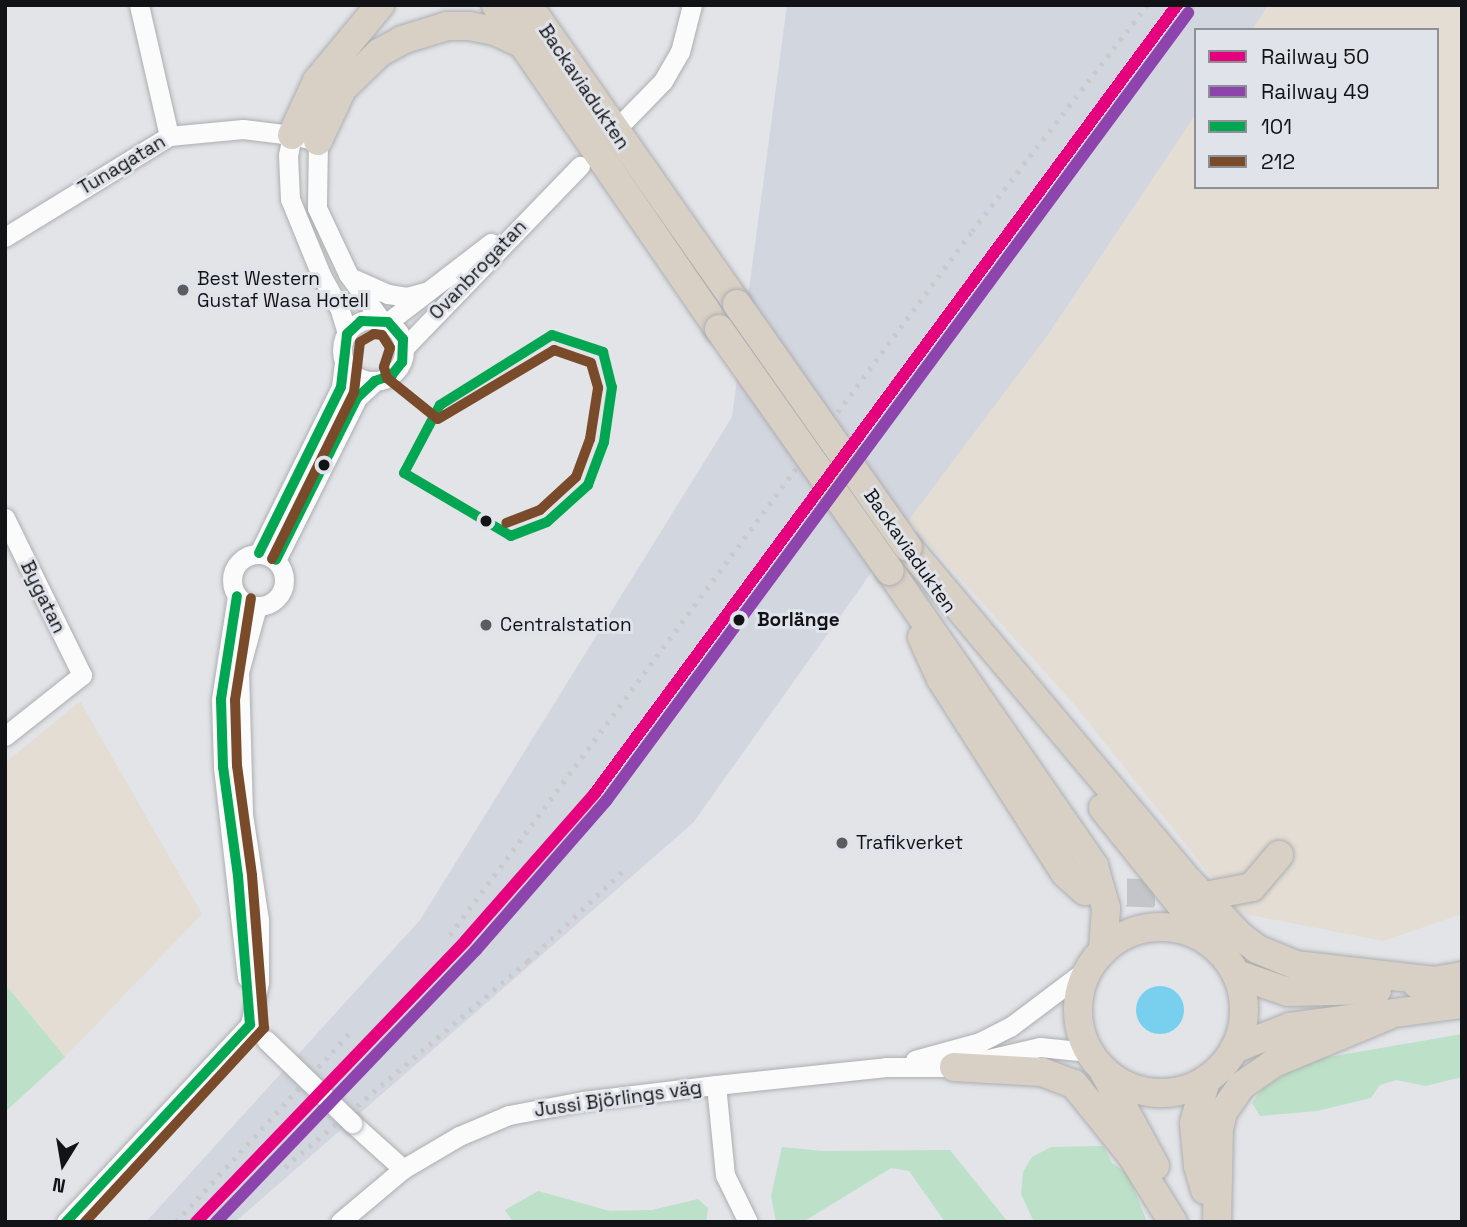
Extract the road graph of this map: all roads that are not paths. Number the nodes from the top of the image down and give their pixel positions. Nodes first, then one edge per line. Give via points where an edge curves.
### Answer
1 (139, 5) edge
2 (380, 5) edge
3 (496, 5) edge
4 (528, 5) edge
5 (692, 5) edge
6 (521, 43) junction
7 (625, 120) dead end
8 (169, 136) junction
9 (305, 138) junction
10 (580, 166) dead end
11 (552, 194) junction
12 (5, 237) edge
13 (348, 274) junction
14 (432, 290) junction
15 (384, 321) junction
16 (347, 334) junction
17 (405, 347) junction
18 (344, 361) junction
19 (375, 381) junction
20 (5, 518) edge
21 (908, 547) junction
22 (268, 557) junction
23 (890, 571) junction
24 (237, 596) junction
25 (257, 606) junction
26 (5, 736) edge
27 (1279, 855) dead end
28 (1085, 891) tunnel mouth
29 (1211, 895) tunnel mouth
30 (1213, 945) junction
31 (1097, 959) junction
32 (1236, 974) junction
33 (1449, 979) edge
34 (1462, 1004) edge
35 (1387, 1016) junction
36 (250, 1024) junction
37 (1234, 1049) junction
38 (1095, 1059) junction
39 (954, 1067) junction
40 (886, 1068) junction
41 (1206, 1080) junction
42 (716, 1085) junction
43 (402, 1169) junction
44 (65, 1222) edge
45 (340, 1222) edge
46 (748, 1222) edge
47 (1173, 1222) edge
48 (1216, 1222) edge

1 - 8 street
2 - 9 highway via 317,80
3 - 6 highway, Backaviadukten
4 - 21 highway, Backaviadukten, bridge
5 - 7 street via 680,51 663,80
6 - 9 highway via 469,26 447,26 402,40 358,71
6 - 23 highway, Backaviadukten, bridge
8 - 9 street, Tunagatan via 243,130
8 - 12 street, Tunagatan
9 - 13 street via 317,208
9 - 16 street via 288,155 290,199
10 - 11 street, Ovanbrogatan
11 - 14 street, Ovanbrogatan
11 - 17 street, Ovanbrogatan
13 - 14 street via 387,294 407,297
13 - 15 street
14 - 15 street, Ovanbrogatan
15 - 16 street via 361,321
15 - 17 street via 399,332
16 - 18 street
17 - 19 street via 398,369
18 - 19 street via 356,376
18 - 22 street via 341,387
19 - 22 street via 357,398
20 - 26 street, Bygatan via 82,675
21 - 30 highway, Backaviadukten via 973,642
21 - 33 highway via 1183,875 1240,936 1257,949 1296,965
22 - 24 street via 236,566 232,581
22 - 25 street via 284,575 281,593 271,603
23 - 28 highway via 942,679 1065,873
23 - 31 highway, Backaviadukten via 1094,866 1106,908
24 - 25 street
24 - 36 street via 221,713
25 - 36 street via 239,672 243,814 259,920 259,982
27 - 29 highway via 1252,887
30 - 31 highway via 1169,927 1122,937
30 - 32 highway
31 - 38 highway via 1078,1009
31 - 40 street, Jussi Björlings väg via 1032,1012 980,1042
32 - 33 highway via 1269,988 1307,993
32 - 37 highway via 1244,1004
34 - 35 highway
35 - 37 highway via 1290,1027
35 - 48 highway via 1273,1063 1241,1086 1223,1112 1216,1146
36 - 43 street, bridge
36 - 44 street
37 - 41 highway
38 - 39 street, Jussi Björlings väg via 1040,1047
38 - 41 highway via 1124,1083 1151,1092 1189,1088
38 - 47 highway via 1134,1122
39 - 40 street, Jussi Björlings väg
39 - 47 highway via 1042,1072 1074,1084 1132,1156
40 - 42 street, Jussi Björlings väg
41 - 48 highway via 1194,1123 1195,1143
42 - 43 street, Jussi Björlings väg via 509,1115 459,1136
42 - 46 street via 725,1175
43 - 45 street, Jussi Björlings väg

